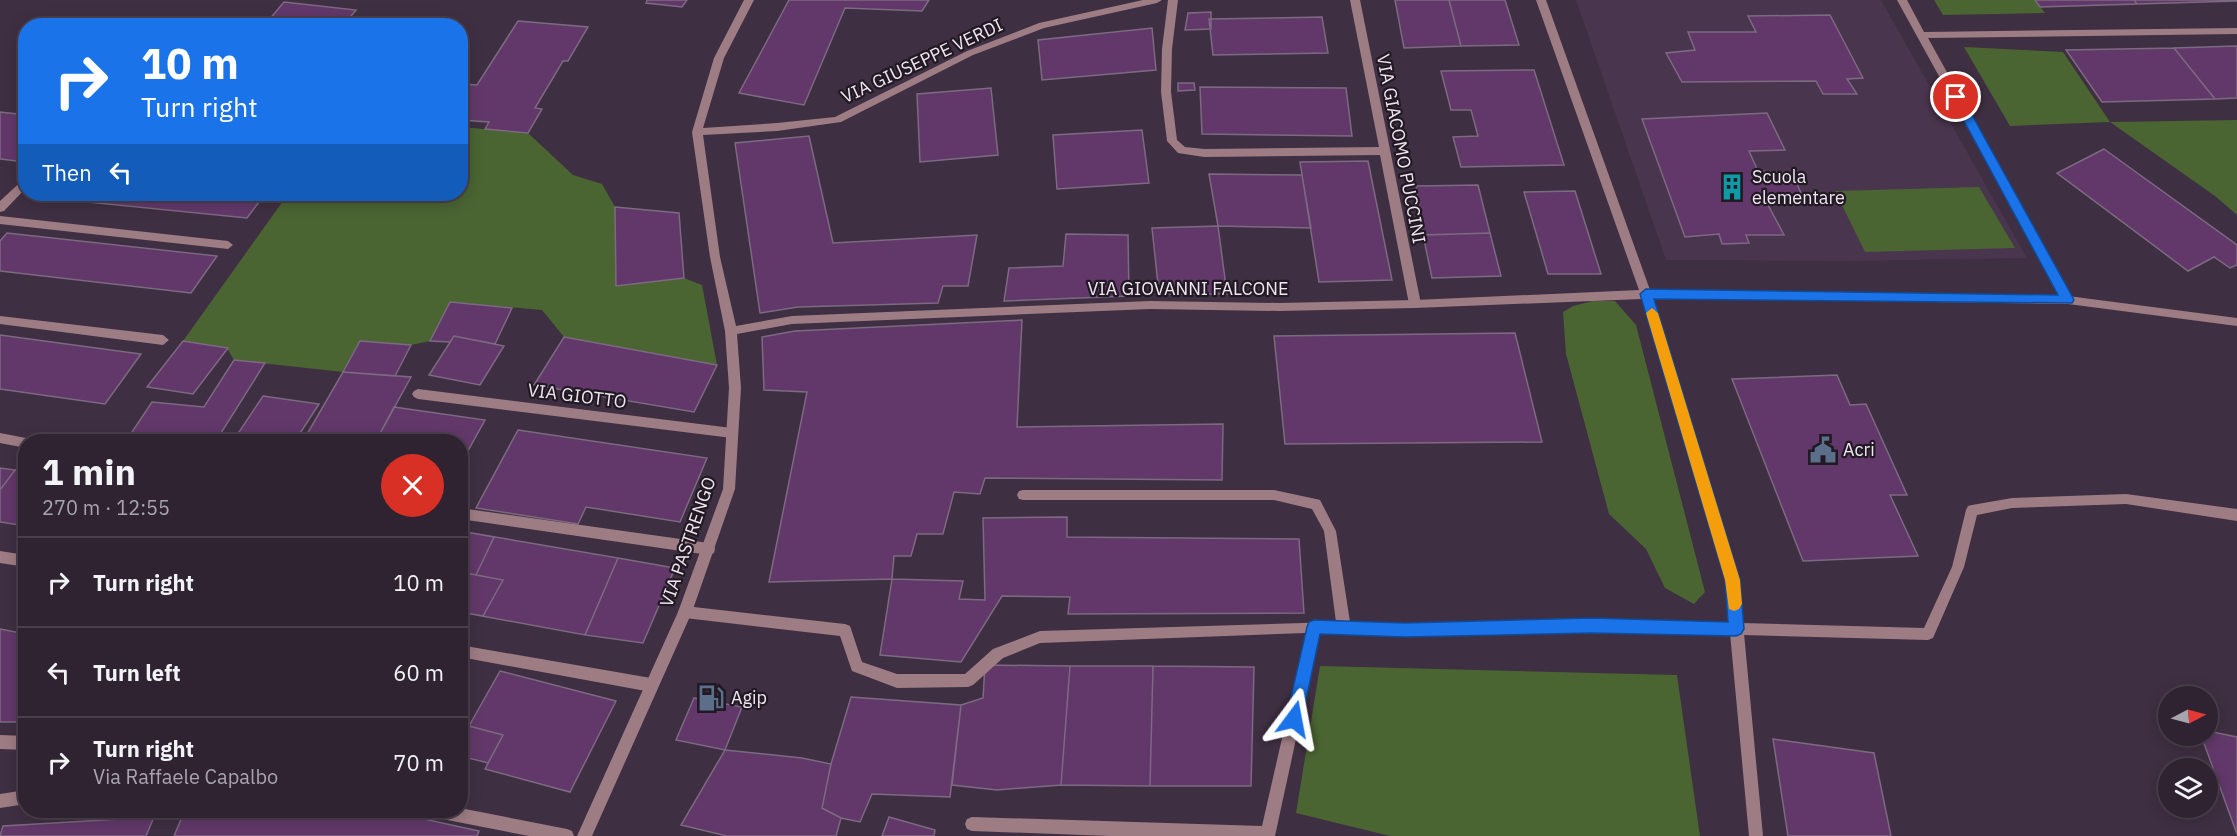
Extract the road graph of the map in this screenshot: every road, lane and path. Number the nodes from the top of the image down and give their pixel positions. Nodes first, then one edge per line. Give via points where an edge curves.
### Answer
1 (749, 0) edge
2 (1156, 0) edge
3 (1173, 0) edge
4 (1355, 0) edge
5 (1541, 0) edge
6 (1902, 0) edge
7 (2237, 32) edge
8 (1922, 35) junction
9 (697, 132) junction
10 (1385, 151) junction
11 (18, 189) edge
12 (0, 208) edge
13 (0, 220) edge
14 (228, 245) dead end
15 (1646, 294) junction
16 (2068, 300) junction
17 (1415, 304) junction
18 (0, 320) edge
19 (2237, 322) edge
20 (731, 331) junction
21 (163, 340) dead end
22 (418, 394) dead end
23 (732, 433) junction
24 (0, 438) edge
25 (18, 441) edge
26 (1023, 495) dead end
27 (468, 514) edge
28 (2237, 515) edge
29 (709, 549) junction
30 (0, 557) edge
31 (18, 560) edge
32 (685, 612) junction
33 (1314, 627) junction
34 (1344, 628) junction
35 (1736, 629) junction
36 (468, 652) edge
37 (651, 686) junction
38 (0, 742) edge
39 (18, 743) edge
40 (18, 798) edge
41 (0, 801) edge
42 (468, 817) edge
43 (972, 824) dead end
44 (567, 836) edge
45 (584, 836) edge
46 (1756, 836) edge

1 - 9 street, VIA PASTRENGO via 719,58
2 - 9 street, VIA GIUSEPPE VERDI via 1042,25 970,53 837,120
3 - 10 street via 1166,92 1172,141 1182,150
4 - 10 street, VIA GIACOMO PUCCINI
5 - 15 street
6 - 8 street
7 - 8 street
8 - 16 street
9 - 20 street, VIA PASTRENGO via 715,257
10 - 17 street, VIA GIACOMO PUCCINI
11 - 12 street
13 - 14 street
15 - 16 street, VIA GIOVANNI FALCONE
15 - 17 street, VIA GIOVANNI FALCONE
15 - 35 street via 1732,580
16 - 19 street, VIA GIOVANNI FALCONE
17 - 20 street, VIA GIOVANNI FALCONE via 1150,305 792,320
18 - 21 street
20 - 23 street, VIA PASTRENGO via 735,388
22 - 23 street, VIA GIOTTO
23 - 29 street, VIA PASTRENGO via 729,489
24 - 25 street
26 - 34 street via 1274,495 1316,504 1330,531
27 - 29 street
28 - 35 street via 2126,499 2012,502 1972,510 1958,567 1928,634
29 - 32 street, VIA PASTRENGO
30 - 31 street
32 - 33 street via 845,630 857,666 897,681 968,680 998,653 1040,637
32 - 37 street, VIA PASTRENGO
33 - 34 street
33 - 43 street via 1268,834
34 - 35 street
35 - 46 street
36 - 37 street
37 - 45 street, VIA PASTRENGO
38 - 39 street
40 - 41 street
42 - 44 street

